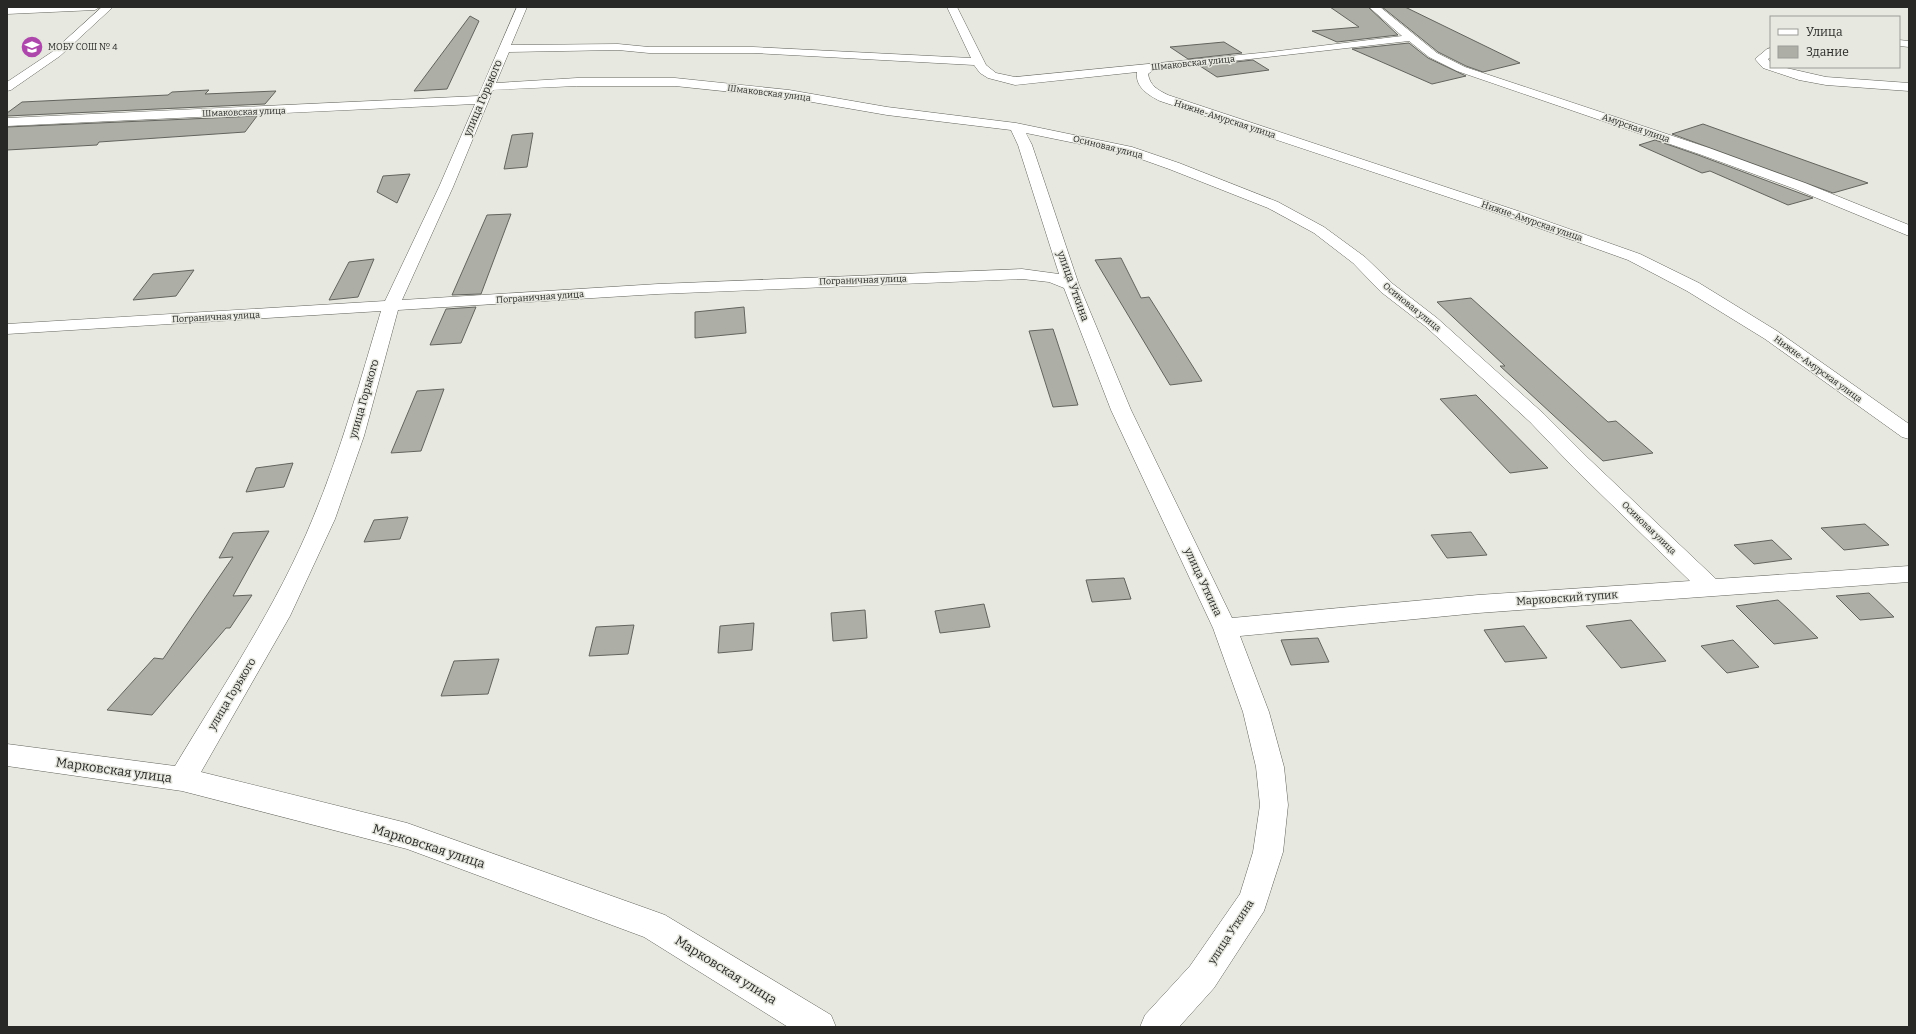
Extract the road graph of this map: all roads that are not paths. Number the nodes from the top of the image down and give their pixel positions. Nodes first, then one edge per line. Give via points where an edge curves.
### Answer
1 (95, 7) edge
2 (108, 7) edge
3 (522, 7) edge
4 (952, 7) edge
5 (1374, 7) edge
6 (7, 10) edge
7 (1410, 38) junction
8 (504, 49) junction
9 (1770, 52) edge
10 (979, 64) junction
11 (1150, 67) junction
12 (1770, 67) edge
13 (1773, 68) edge
14 (7, 87) edge
15 (1909, 87) edge
16 (484, 93) junction
17 (7, 122) edge
18 (1016, 127) junction
19 (1048, 134) joint
20 (1909, 231) edge
21 (1071, 285) junction
22 (391, 306) junction
23 (7, 329) edge
24 (1909, 433) edge
25 (1909, 574) edge
26 (1710, 588) junction
27 (1225, 628) junction
28 (7, 755) edge
29 (182, 779) junction
30 (819, 1027) edge
31 (1157, 1027) edge

1 - 6 street
2 - 14 street via 56,54
3 - 8 street, улица Горького
4 - 10 street
5 - 7 street, Амурская улица
7 - 11 street, Шмаковская улица
7 - 20 street, Амурская улица via 1433,55 1460,69 1717,156 1800,186
8 - 10 street via 618,47 753,50
8 - 16 street, улица Горького
9 - 12 street via 1761,59
10 - 11 street, Шмаковская улица via 987,74 1015,80
11 - 24 street, Нижне-Амурская улица via 1142,73 1142,82 1146,88 1164,98 1513,214 1660,269 1771,335
13 - 15 street via 1826,82
16 - 17 street, Шмаковская улица
16 - 18 street, Шмаковская улица via 578,82 675,82 789,94 887,111
16 - 22 street, улица Горького via 446,187
18 - 19 street, Шмаковская улица
18 - 21 street, улица Уткина via 1025,145
19 - 26 street, Осиновая улица via 1127,150 1174,166 1273,205 1319,230 1359,260 1387,288 1431,322 1478,365 1660,537
21 - 22 street, Пограничная улица via 1052,277 1022,274 658,289
21 - 27 street, улица Уткина via 1121,410
22 - 23 street, Пограничная улица
22 - 29 street, улица Горького via 354,436 324,519 278,616
25 - 26 street, Марковский тупик
26 - 27 street, Марковский тупик via 1478,604
27 - 31 street, улица Уткина via 1256,712 1270,767 1274,805 1268,852 1253,901 1202,977
28 - 29 street, Марковская улица
29 - 30 street, Марковская улица via 407,836 654,926

